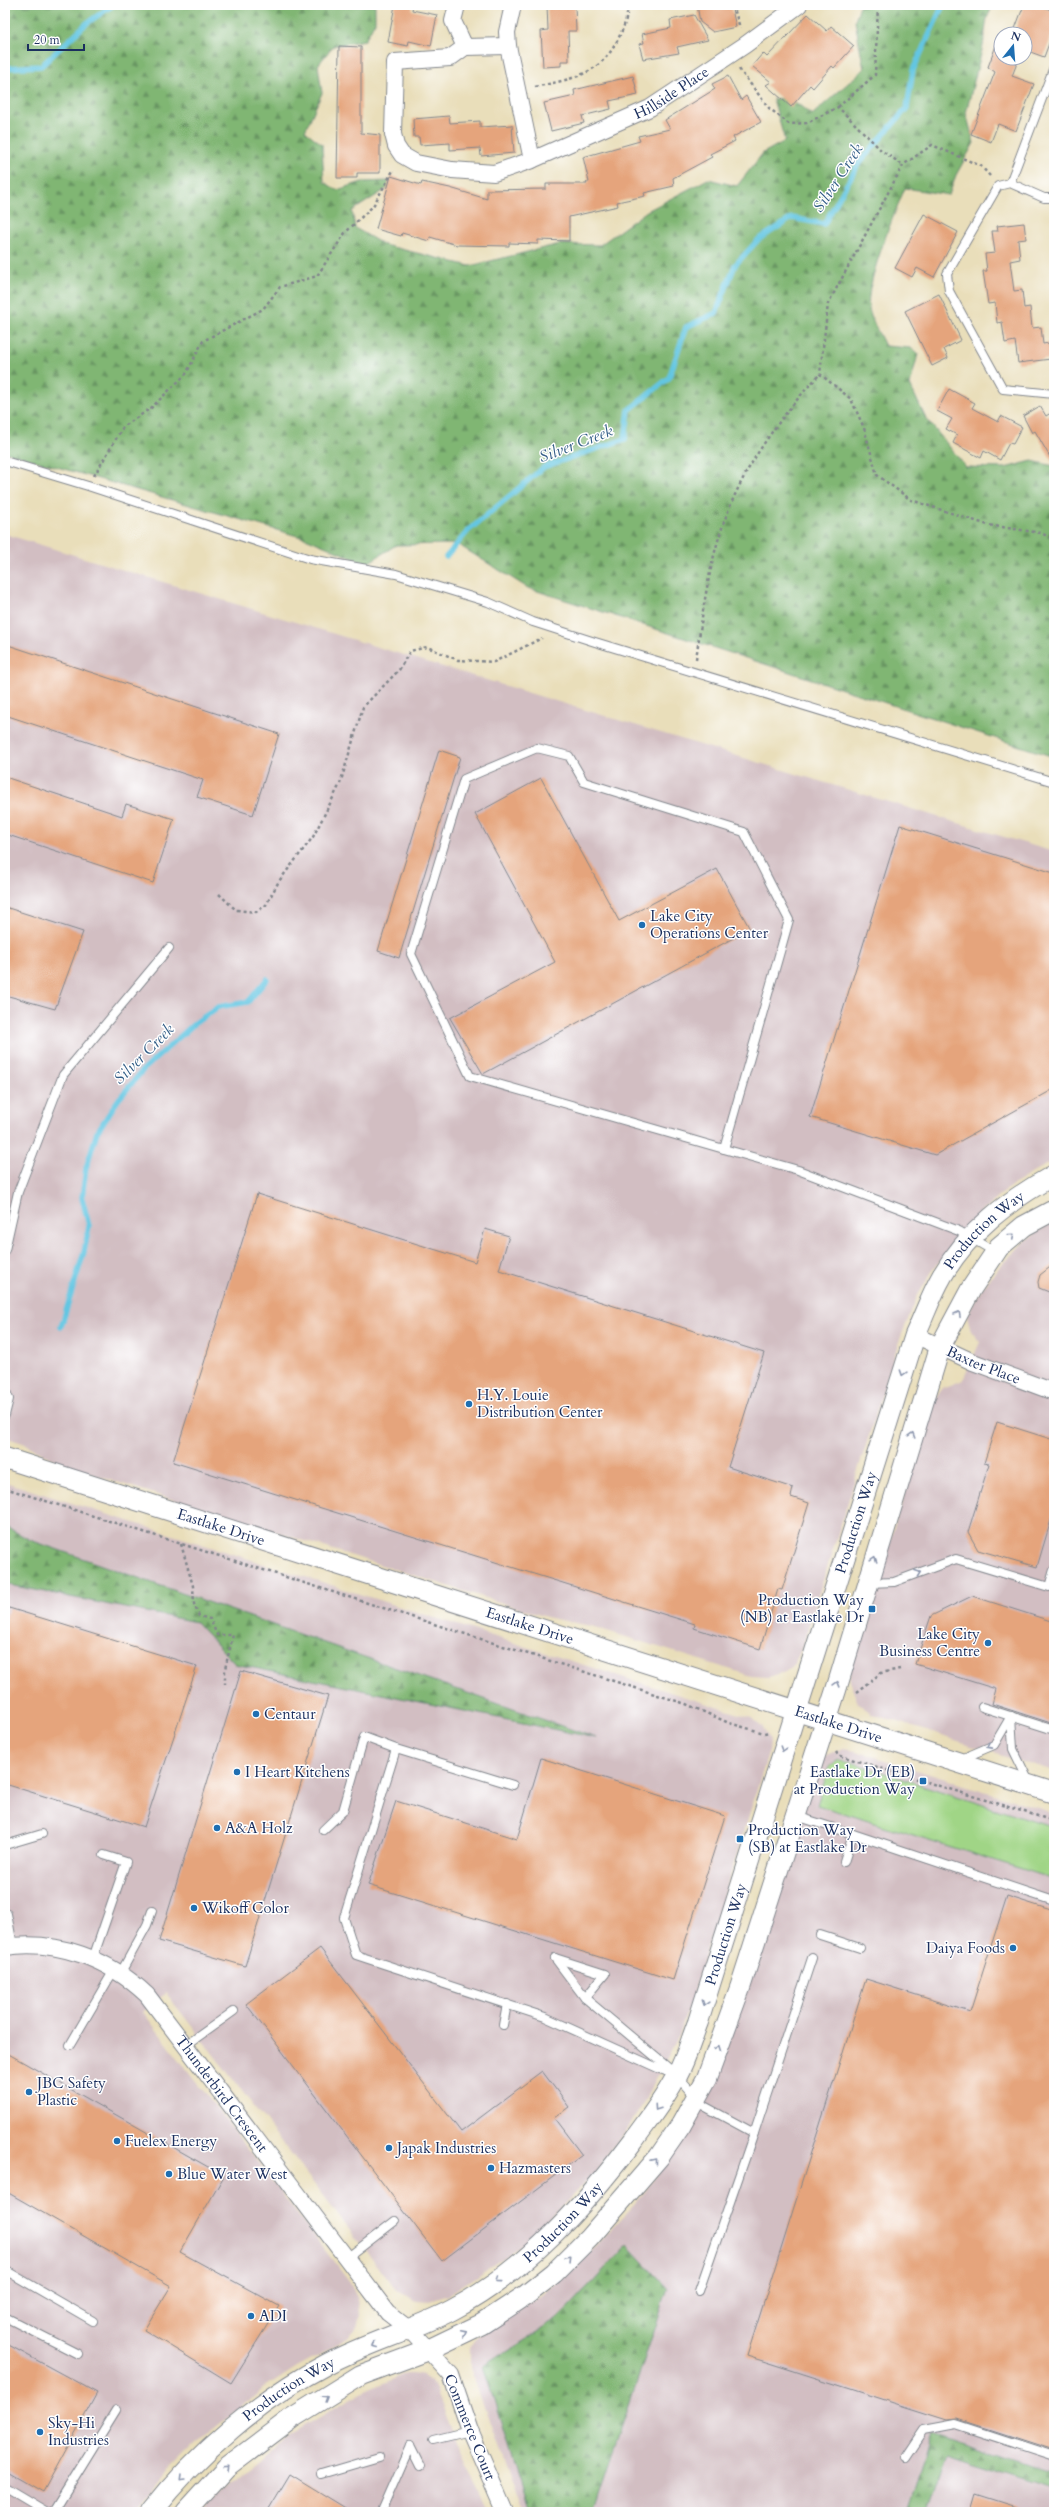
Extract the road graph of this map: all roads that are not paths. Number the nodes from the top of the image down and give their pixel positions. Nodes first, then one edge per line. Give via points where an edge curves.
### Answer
1 (457, 5) edge
2 (513, 5) edge
3 (799, 5) edge
4 (508, 46) junction
5 (465, 47) junction
6 (1054, 67) edge
7 (532, 160) junction
8 (1010, 183) junction
9 (1054, 198) edge
10 (1054, 394) edge
11 (5, 461) edge
12 (1054, 782) edge
13 (169, 948) dead end
14 (724, 1148) junction
15 (1054, 1175) edge
16 (1054, 1210) edge
17 (970, 1237) junction
18 (5, 1250) edge
19 (996, 1252) junction
20 (915, 1335) junction
21 (940, 1347) junction
22 (5, 1389) edge
23 (1054, 1392) edge
24 (5, 1415) edge
25 (5, 1458) edge
26 (1054, 1570) edge
27 (866, 1584) junction
28 (1051, 1588) edge
29 (982, 1707) dead end
30 (796, 1712) junction
31 (1011, 1716) junction
32 (825, 1721) junction
33 (1054, 1730) edge
34 (396, 1749) junction
35 (954, 1762) junction
36 (514, 1786) dead end
37 (1031, 1786) junction
38 (1054, 1793) edge
39 (795, 1815) junction
40 (323, 1830) dead end
41 (42, 1834) dead end
42 (853, 1834) junction
43 (5, 1845) edge
44 (104, 1855) dead end
45 (844, 1862) dead end
46 (1054, 1901) edge
47 (152, 1911) dead end
48 (7, 1914) dead end
49 (820, 1934) dead end
50 (9, 1946) edge
51 (860, 1948) dead end
52 (93, 1958) junction
53 (812, 1958) dead end
54 (117, 1972) junction
55 (584, 1998) junction
56 (507, 2004) junction
57 (234, 2011) dead end
58 (503, 2025) dead end
59 (70, 2045) dead end
60 (185, 2046) junction
61 (677, 2075) junction
62 (697, 2098) junction
63 (754, 2133) junction
64 (395, 2222) dead end
65 (348, 2258) junction
66 (5, 2270) edge
67 (699, 2291) dead end
68 (5, 2317) edge
69 (93, 2321) dead end
70 (410, 2330) junction
71 (428, 2350) junction
72 (78, 2354) dead end
73 (116, 2410) dead end
74 (470, 2431) junction
75 (433, 2440) dead end
76 (1054, 2456) edge
77 (379, 2457) dead end
78 (906, 2457) dead end
79 (420, 2466) dead end
80 (321, 2474) dead end
81 (5, 2487) edge
82 (47, 2512) edge
83 (53, 2512) edge
84 (151, 2512) edge
85 (186, 2512) edge
86 (381, 2512) edge
87 (506, 2512) edge

1 - 5 street via 453,21
2 - 4 street via 507,32
3 - 7 street, Hillside Place via 745,46 650,108
4 - 5 street
4 - 7 street
5 - 7 street, Hillside Place via 450,58 395,62 393,134 396,146 402,155 416,163 481,174
6 - 8 lane
8 - 9 lane via 1044,198
8 - 10 lane via 998,186 947,274 949,291 1003,390
11 - 12 lane via 310,558 396,574 488,602 558,630
13 - 18 lane via 63,1075 18,1192
14 - 14 lane via 789,920 744,832 584,782 568,756 537,748 464,779 411,954 470,1076
14 - 17 lane via 798,1170
15 - 17 street, Production Way via 1028,1190
19 -> 16 street, Production Way via 1024,1226
17 - 19 lane
17 - 20 street, Production Way via 942,1276
21 -> 19 street, Production Way via 971,1289
20 - 21 street, Baxter Place
20 -> 30 street, Production Way
21 - 23 street, Baxter Place
27 -> 21 street, Production Way
22 - 24 lane via 9,1399
25 - 30 street, Eastlake Drive
26 - 28 lane
27 -> 28 lane via 894,1582 956,1559
32 -> 27 street, Production Way
29 - 31 lane
30 - 32 street, Eastlake Drive
30 -> 61 street, Production Way via 700,2015
31 - 33 lane
31 -> 35 lane via 994,1745
31 - 37 lane via 1013,1749
32 - 35 street, Eastlake Drive
32 - 39 street, Production Way
34 - 36 lane
34 - 40 lane via 364,1738 343,1811
34 - 56 lane via 344,1918 356,1955
35 - 37 street, Eastlake Drive
37 - 38 street, Eastlake Drive
39 - 42 lane
62 -> 39 street, Production Way via 740,1988
41 - 43 lane
42 - 45 lane
42 - 46 lane
44 - 52 lane via 126,1862
47 - 54 lane via 147,1925
48 - 50 lane
49 - 51 lane
50 - 52 street, Thunderbird Crescent via 38,1944
52 - 54 street, Thunderbird Crescent
53 - 63 lane
54 - 59 lane
54 - 60 street, Thunderbird Crescent via 147,1995
55 - 55 lane via 576,1986 555,1958 606,1974
55 - 61 lane
56 - 58 lane
56 - 61 lane via 545,2017
57 - 60 lane
60 - 65 street, Thunderbird Crescent
61 - 62 lane
61 -> 70 street, Production Way via 656,2110 621,2157 591,2194 540,2247 493,2284 453,2309
62 - 63 lane via 712,2112
71 -> 62 street, Production Way via 482,2324 554,2273 589,2238 659,2157
63 - 67 lane
64 - 65 lane
65 - 70 street, Thunderbird Crescent via 388,2313
66 - 69 lane
68 - 72 lane
70 - 71 street, Commerce Court
70 -> 84 street, Production Way via 328,2364 271,2399 216,2444 163,2496
71 - 74 street, Commerce Court via 451,2375
85 -> 71 street, Production Way via 226,2468 292,2418 361,2375
73 - 83 lane
74 - 75 lane
74 - 87 street, Commerce Court
76 - 78 lane via 956,2424 924,2430
77 - 80 lane
79 - 86 lane via 410,2446
81 - 82 lane

